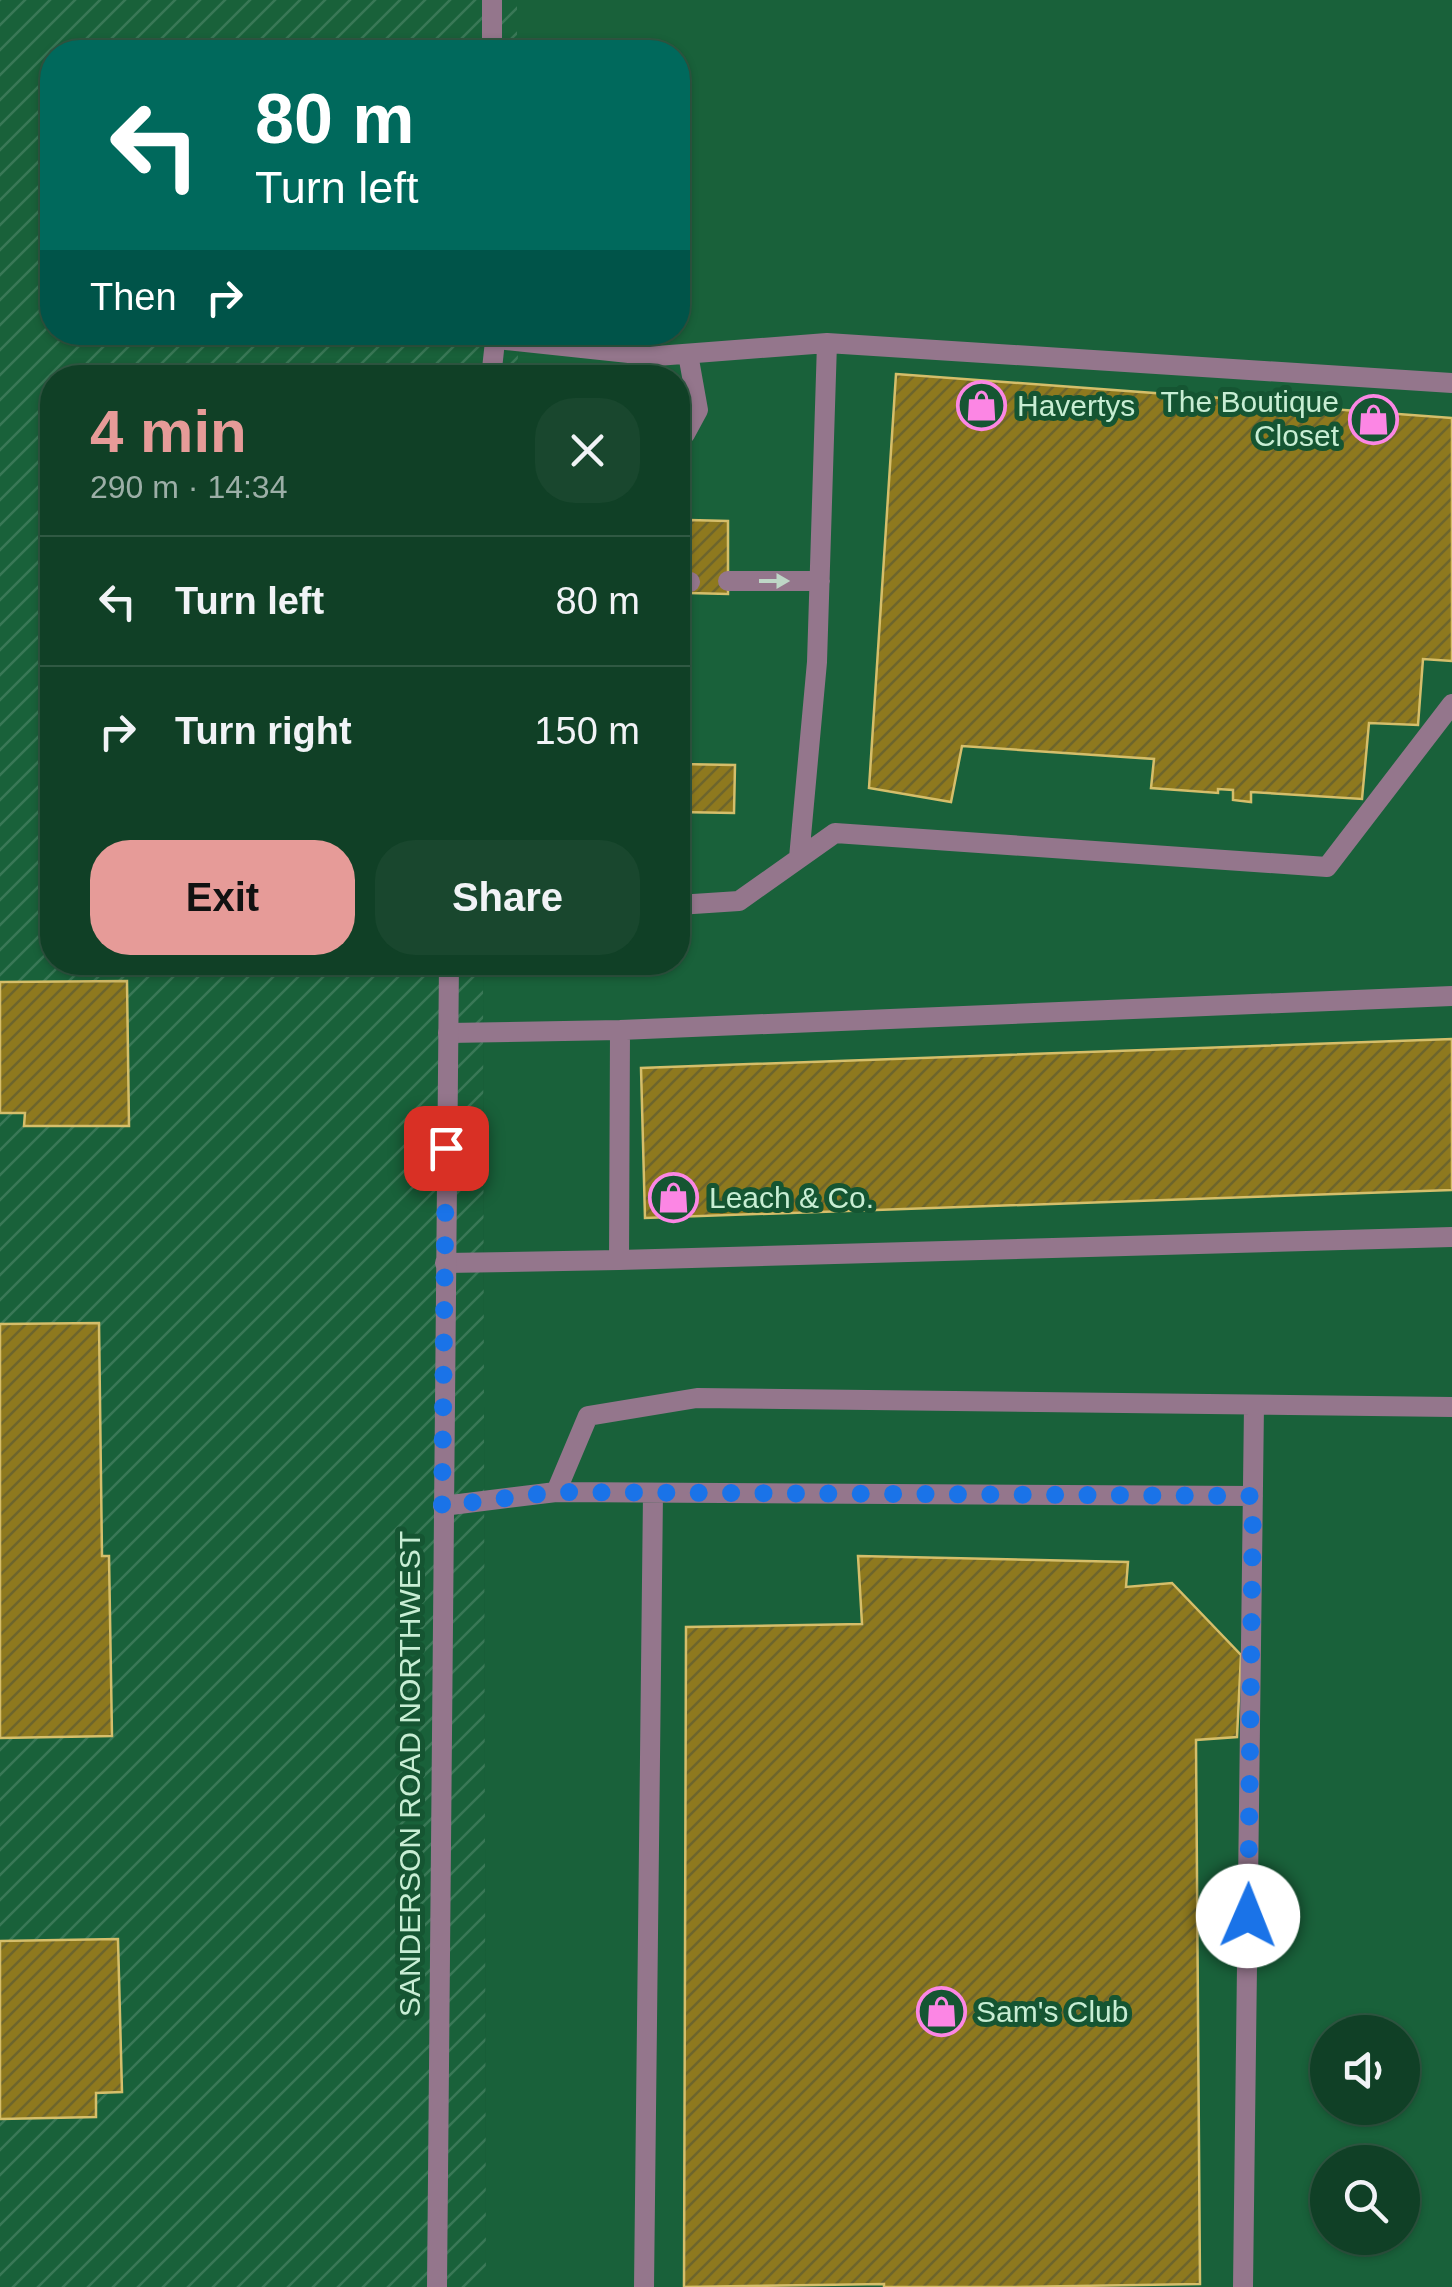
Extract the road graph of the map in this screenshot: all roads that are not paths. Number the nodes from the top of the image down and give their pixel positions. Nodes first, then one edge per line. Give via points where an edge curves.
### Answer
1 (492, 0) edge
2 (492, 40) edge
3 (827, 343) junction
4 (568, 345) edge
5 (688, 354) junction
6 (690, 365) edge
7 (690, 365) edge
8 (1452, 383) edge
9 (690, 425) edge
10 (820, 581) junction
11 (728, 582) dead end
12 (1452, 704) edge
13 (799, 858) junction
14 (690, 904) edge
15 (448, 975) edge
16 (1452, 996) edge
17 (620, 1030) junction
18 (448, 1034) junction
19 (1452, 1237) edge
20 (619, 1260) junction
21 (445, 1264) junction
22 (1254, 1405) junction
23 (1452, 1407) edge
24 (556, 1492) junction
25 (653, 1493) junction
26 (1253, 1496) junction
27 (442, 1506) junction
28 (437, 2287) edge
29 (644, 2287) edge
30 (1243, 2287) edge

1 - 2 street
3 - 5 street
3 - 8 street
3 - 10 street
4 - 5 street
5 - 6 street
7 - 9 street via 698,410
11 -> 10 street
10 - 13 street
12 - 13 street via 1327,867 835,833
13 - 14 street via 739,901
15 - 18 street, SANDERSON ROAD NORTHWEST
16 - 17 street
17 - 18 street
17 - 20 street
18 - 21 street, SANDERSON ROAD NORTHWEST
19 - 20 street
20 - 21 street
21 - 27 street, SANDERSON ROAD NORTHWEST
22 - 23 street
22 - 24 street via 697,1398 588,1416
22 - 26 street
24 - 25 street
24 - 27 street
25 - 26 street
25 - 29 street
26 - 30 street
27 - 28 street, SANDERSON ROAD NORTHWEST

